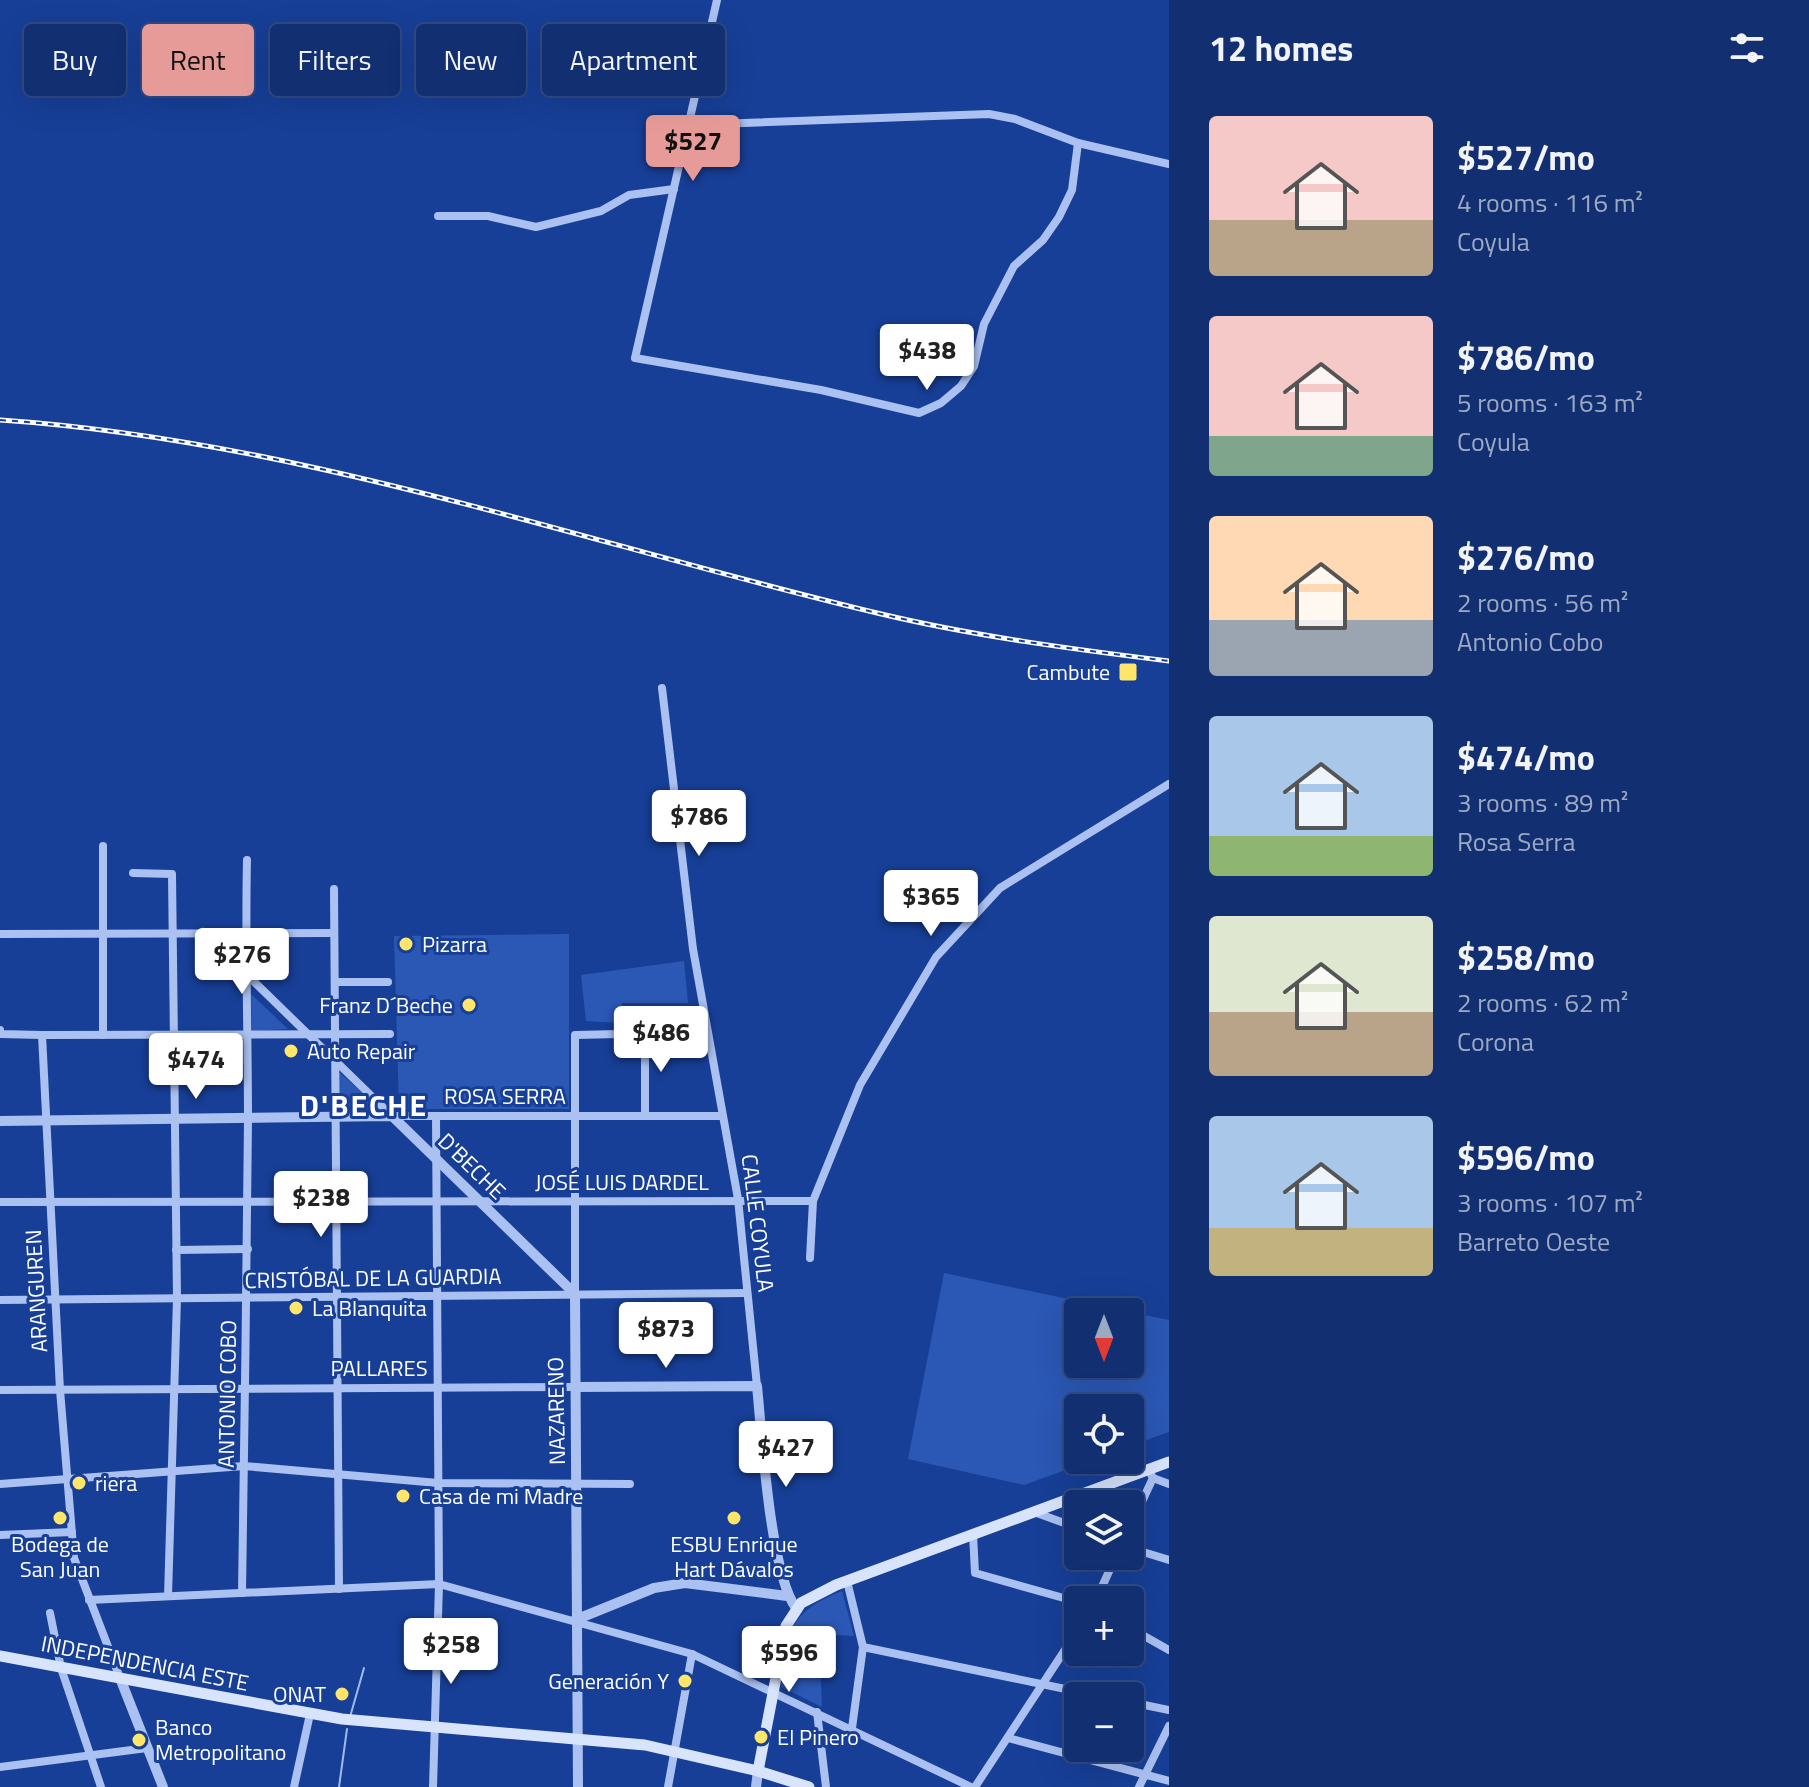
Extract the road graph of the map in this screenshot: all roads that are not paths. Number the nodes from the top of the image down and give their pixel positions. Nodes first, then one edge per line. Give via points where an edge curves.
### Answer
1 (717, 0) edge
2 (689, 125) junction
3 (1078, 143) junction
4 (1169, 164) edge
5 (674, 189) junction
6 (438, 216) dead end
7 (662, 688) dead end
8 (1169, 784) edge
9 (103, 846) dead end
10 (247, 860) dead end
11 (133, 873) dead end
12 (334, 889) dead end
13 (172, 932) junction
14 (203, 932) junction
15 (103, 933) junction
16 (245, 933) junction
17 (334, 933) junction
18 (0, 934) edge
19 (244, 976) junction
20 (336, 982) junction
21 (388, 982) dead end
22 (0, 1032) edge
23 (645, 1032) junction
24 (707, 1032) junction
25 (174, 1034) junction
26 (306, 1034) junction
27 (336, 1034) junction
28 (390, 1034) dead end
29 (42, 1035) junction
30 (103, 1035) junction
31 (245, 1035) junction
32 (336, 1062) junction
33 (336, 1116) junction
34 (392, 1116) junction
35 (436, 1116) junction
36 (575, 1116) junction
37 (645, 1116) junction
38 (722, 1116) junction
39 (175, 1118) junction
40 (248, 1118) junction
41 (47, 1120) junction
42 (0, 1121) edge
43 (437, 1159) junction
44 (738, 1199) junction
45 (436, 1201) junction
46 (480, 1201) junction
47 (575, 1201) junction
48 (813, 1201) junction
49 (0, 1202) edge
50 (51, 1202) junction
51 (176, 1202) junction
52 (247, 1202) junction
53 (337, 1202) junction
54 (248, 1249) junction
55 (176, 1250) junction
56 (810, 1258) dead end
57 (747, 1293) junction
58 (575, 1294) junction
59 (437, 1296) junction
60 (337, 1297) junction
61 (177, 1298) junction
62 (247, 1298) junction
63 (0, 1300) edge
64 (57, 1300) junction
65 (757, 1386) junction
66 (575, 1387) junction
67 (337, 1388) junction
68 (436, 1388) junction
69 (176, 1389) junction
70 (247, 1389) junction
71 (0, 1390) edge
72 (60, 1390) junction
73 (1169, 1462) edge
74 (244, 1466) junction
75 (172, 1470) junction
76 (1150, 1473) junction
77 (338, 1474) junction
78 (69, 1479) junction
79 (438, 1483) junction
80 (0, 1484) edge
81 (630, 1484) dead end
82 (1169, 1484) edge
83 (576, 1486) junction
84 (1144, 1490) edge
85 (1034, 1512) junction
86 (1064, 1523) edge
87 (72, 1532) junction
88 (973, 1534) junction
89 (0, 1535) edge
90 (1144, 1552) edge
91 (1169, 1560) edge
92 (847, 1581) junction
93 (439, 1584) junction
94 (339, 1589) junction
95 (242, 1593) junction
96 (168, 1596) junction
97 (787, 1596) junction
98 (1064, 1598) edge
99 (89, 1600) junction
100 (796, 1608) junction
101 (50, 1613) dead end
102 (575, 1620) junction
103 (1144, 1636) edge
104 (863, 1647) junction
105 (1169, 1650) edge
106 (1064, 1653) edge
107 (692, 1654) junction
108 (0, 1656) edge
109 (61, 1668) junction
110 (120, 1678) junction
111 (1044, 1685) junction
112 (1064, 1689) edge
113 (772, 1690) junction
114 (1144, 1705) edge
115 (1169, 1710) edge
116 (817, 1712) junction
117 (310, 1714) junction
118 (1169, 1726) edge
119 (434, 1727) junction
120 (852, 1728) junction
121 (576, 1737) junction
122 (1008, 1738) junction
123 (147, 1748) junction
124 (673, 1751) junction
125 (91, 1756) junction
126 (0, 1767) edge
127 (758, 1771) junction
128 (1144, 1776) junction
129 (1169, 1781) edge
130 (101, 1787) edge
131 (163, 1787) edge
132 (294, 1787) edge
133 (433, 1787) edge
134 (578, 1787) edge
135 (668, 1787) edge
136 (756, 1787) edge
137 (809, 1787) edge
138 (826, 1787) edge
139 (973, 1787) edge
140 (1139, 1787) edge

1 - 2 street
2 - 3 street via 989,114
2 - 5 street
3 - 4 street
3 - 5 street via 1072,190 1043,240 1014,266 984,324 974,366 961,386 919,413 635,358
5 - 6 street via 629,195 601,211 536,227 488,216
7 - 24 street, CALLE COYULA
8 - 48 street via 1000,888 936,957 860,1085
9 - 15 street
10 - 16 street, ANTONIO COBO
11 - 13 street via 172,874
12 - 17 street
13 - 14 street
13 - 15 street
13 - 25 street
14 - 16 street
14 - 19 street, D'BECHE
15 - 18 street
15 - 30 street
16 - 17 street
16 - 19 street, ANTONIO COBO
17 - 20 street
19 - 26 street, D'BECHE
19 - 31 street, ANTONIO COBO
20 - 21 street
20 - 27 street
22 - 29 street
23 - 24 street
23 - 36 street, NAZARENO via 575,1035
23 - 37 street
24 - 38 street, CALLE COYULA
25 - 30 street
25 - 31 street
25 - 39 street
26 - 27 street
26 - 31 street
26 - 32 street, D'BECHE
27 - 28 street
27 - 32 street
29 - 30 street
29 - 41 street, ARANGUREN
31 - 40 street, ANTONIO COBO
32 - 33 street
32 - 34 street, D'BECHE
33 - 34 street, ROSA SERRA
33 - 40 street, ROSA SERRA
33 - 53 street
34 - 35 street, ROSA SERRA
34 - 43 street, D'BECHE
35 - 36 street, ROSA SERRA
35 - 43 street
36 - 37 street, ROSA SERRA
36 - 47 street, NAZARENO
37 - 38 street, ROSA SERRA
38 - 44 street, CALLE COYULA
39 - 40 street, ROSA SERRA
39 - 41 street, ROSA SERRA
39 - 51 street
40 - 52 street, ANTONIO COBO
41 - 42 street, ROSA SERRA
41 - 50 street, ARANGUREN
43 - 45 street
43 - 46 street, D'BECHE
44 - 47 street, JOSÉ LUIS DARDEL
44 - 48 street, JOSÉ LUIS DARDEL
44 - 57 street, CALLE COYULA
45 - 46 street, JOSÉ LUIS DARDEL
45 - 53 street, JOSÉ LUIS DARDEL
45 - 59 street
46 - 47 street, JOSÉ LUIS DARDEL
46 - 58 street, D'BECHE
47 - 58 street, NAZARENO
48 - 56 street
49 - 50 street, JOSÉ LUIS DARDEL
50 - 51 street, JOSÉ LUIS DARDEL
50 - 64 street, ARANGUREN
51 - 52 street, JOSÉ LUIS DARDEL
51 - 55 street
52 - 53 street, JOSÉ LUIS DARDEL
52 - 54 street, ANTONIO COBO
53 - 60 street
54 - 55 street
54 - 62 street, ANTONIO COBO
55 - 61 street
57 - 58 street, CRISTÓBAL DE LA GUARDIA
57 - 65 street, CALLE COYULA
58 - 59 street, CRISTÓBAL DE LA GUARDIA
58 - 66 street, NAZARENO
59 - 60 street, CRISTÓBAL DE LA GUARDIA
59 - 68 street
60 - 62 street, CRISTÓBAL DE LA GUARDIA
60 - 67 street
61 - 62 street, CRISTÓBAL DE LA GUARDIA
61 - 64 street, CRISTÓBAL DE LA GUARDIA
61 - 69 street
62 - 70 street, ANTONIO COBO
63 - 64 street, CRISTÓBAL DE LA GUARDIA
64 - 72 street, ARANGUREN
65 - 66 street, PALLARES
65 - 97 street, CALLE COYULA
66 - 68 street, PALLARES
66 - 83 street, NAZARENO
67 - 68 street, PALLARES
67 - 70 street, PALLARES
67 - 77 street
68 - 79 street
69 - 70 street, PALLARES
69 - 72 street, PALLARES
69 - 75 street
70 - 74 street, ANTONIO COBO
71 - 72 street, PALLARES
72 - 78 street, ARANGUREN
73 - 76 main road
74 - 75 street
74 - 77 street
74 - 95 street, ANTONIO COBO
75 - 78 street
75 - 96 street
76 - 82 street
76 - 84 street
76 - 85 main road
77 - 79 street
77 - 94 street
78 - 80 street
78 - 87 street, ARANGUREN
79 - 83 street
79 - 93 street
81 - 83 street
83 - 102 street, NAZARENO
85 - 86 street
85 - 88 main road
87 - 89 street
87 - 99 street, ARANGUREN
88 - 92 main road
88 - 98 street via 975,1573
90 - 91 street
92 - 100 main road
92 - 104 street
93 - 94 street
93 - 102 street
93 - 119 street
94 - 95 street
95 - 96 street
96 - 99 street
97 - 100 street, CALLE COYULA
97 - 102 street via 685,1583 654,1588
99 - 110 street
100 - 113 main road via 786,1626
101 - 109 street
102 - 107 street
102 - 121 street, NAZARENO
103 - 105 street
104 - 111 street
104 - 120 street
106 - 111 street
107 - 113 street
107 - 124 street
108 - 109 main road, INDEPENDENCIA ESTE
109 - 110 main road, INDEPENDENCIA ESTE
109 - 125 street
110 - 117 main road, INDEPENDENCIA ESTE
110 - 123 street
111 - 112 street
111 - 122 street
113 - 116 street
113 - 127 main road
114 - 115 street
116 - 120 street
116 - 138 street
117 - 119 main road, INDEPENDENCIA ESTE
117 - 132 street
118 - 128 street
119 - 121 main road, INDEPENDENCIA ESTE
119 - 133 street
120 - 139 street
121 - 124 main road, INDEPENDENCIA ESTE
121 - 134 street, NAZARENO
122 - 128 street
122 - 139 street
123 - 125 street
123 - 131 street
124 - 127 main road, INDEPENDENCIA ESTE
124 - 135 street
125 - 126 street
125 - 130 street
127 - 136 street
127 - 137 main road, INDEPENDENCIA ESTE
128 - 129 street
128 - 140 street

